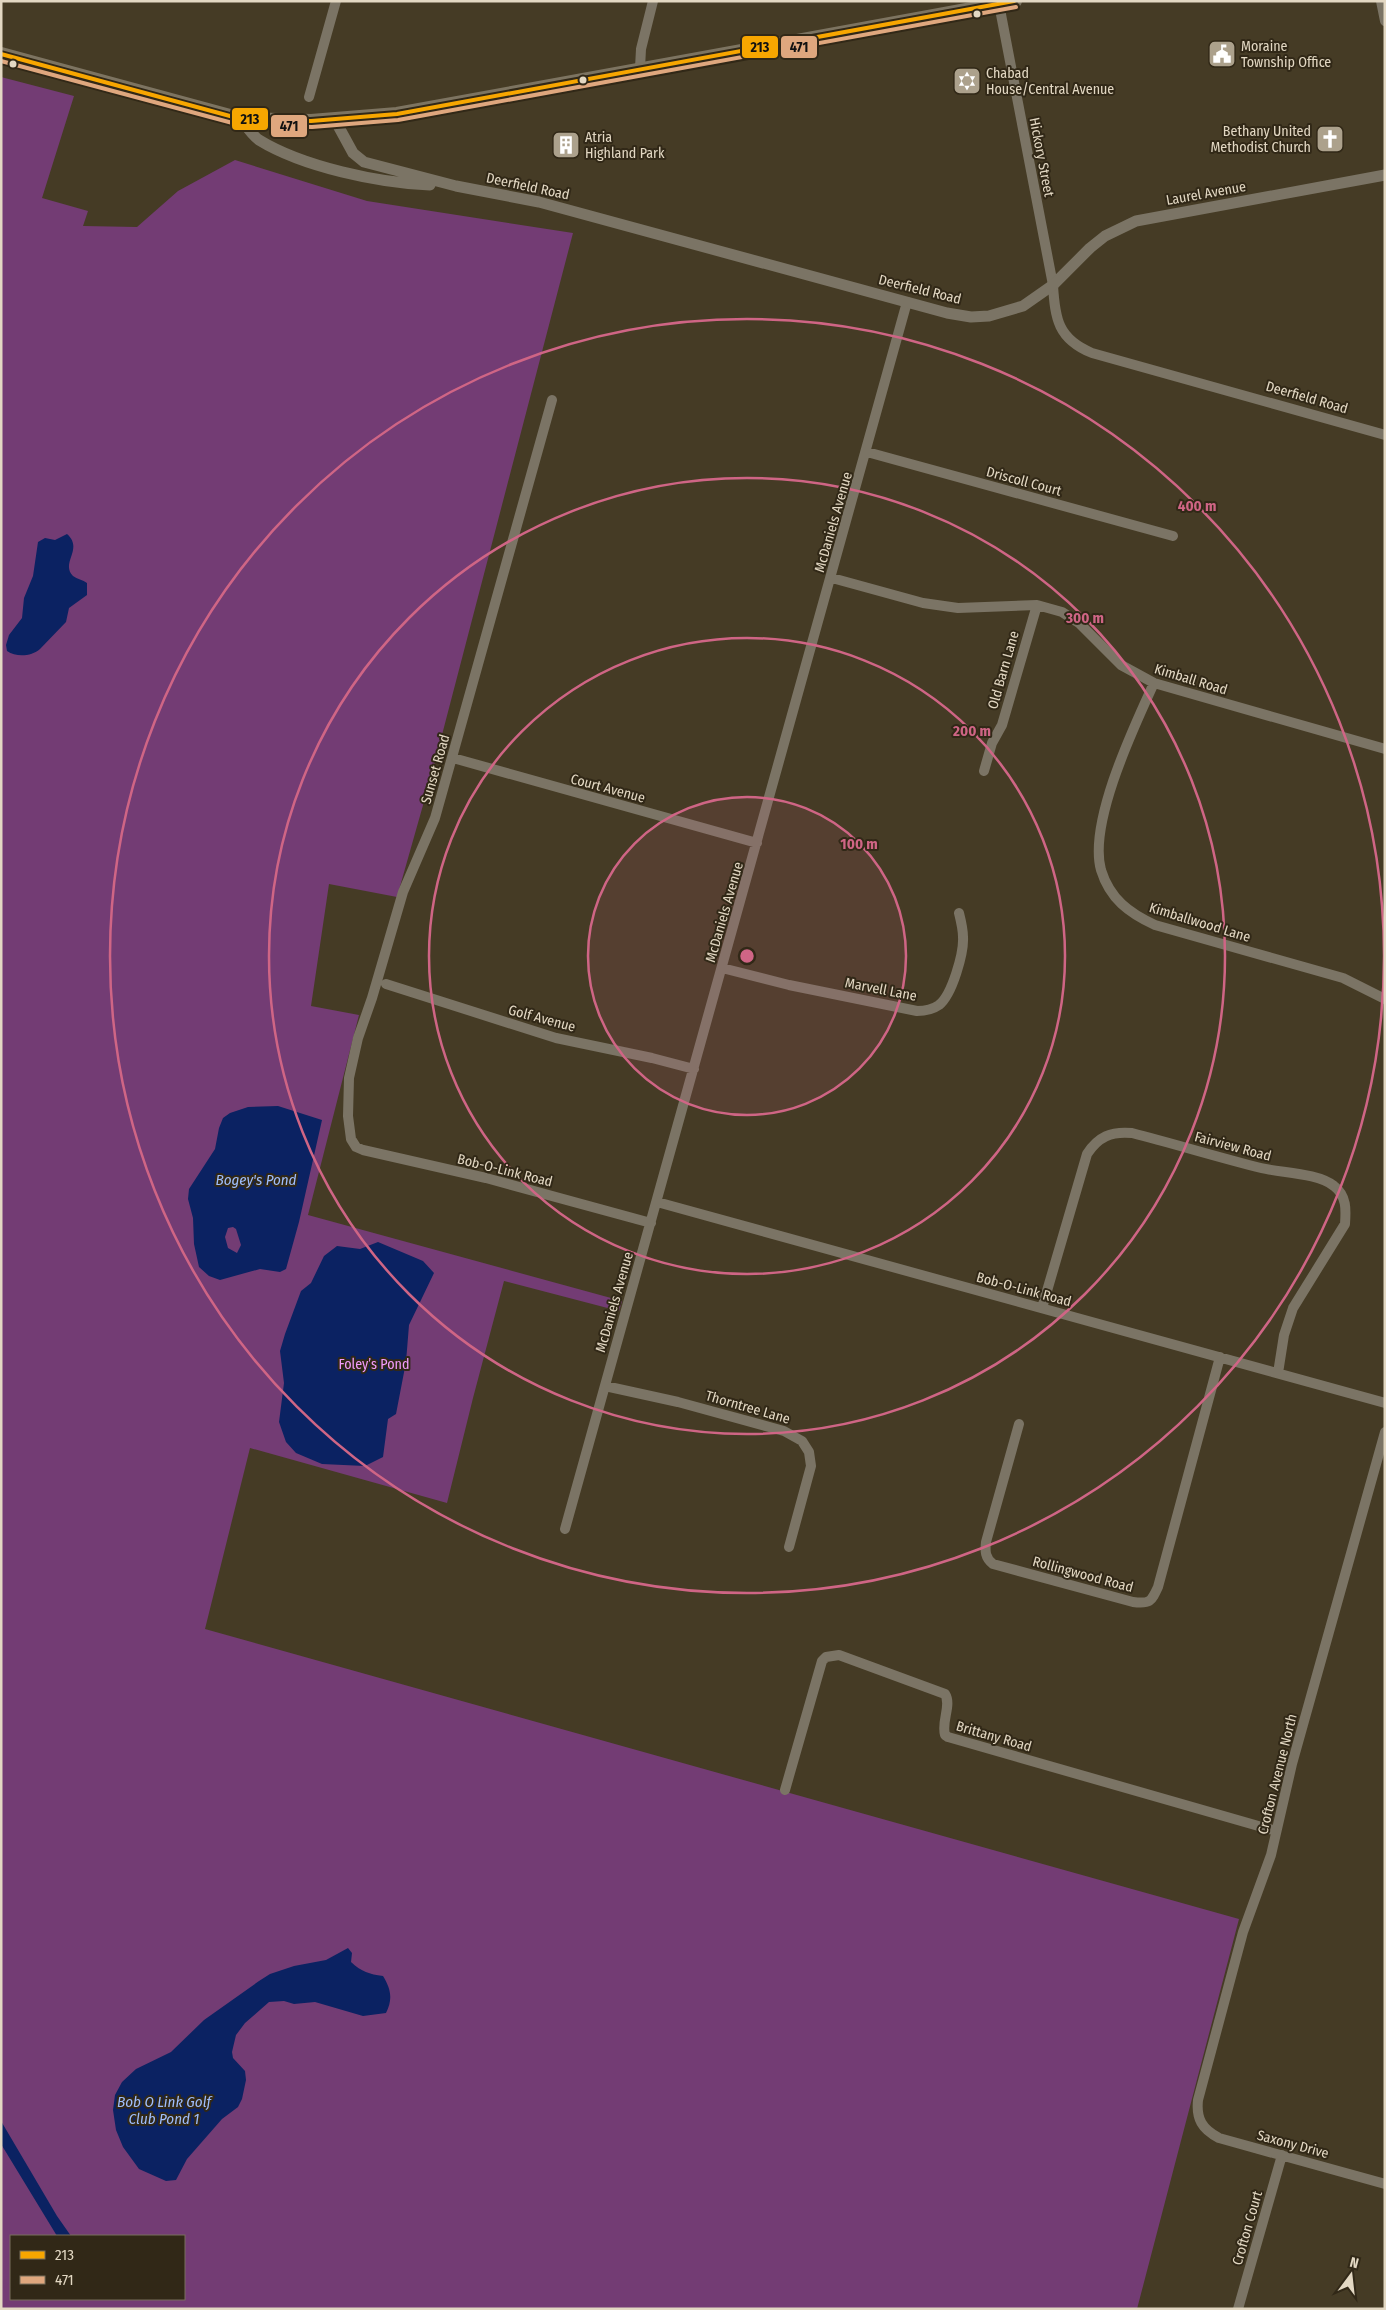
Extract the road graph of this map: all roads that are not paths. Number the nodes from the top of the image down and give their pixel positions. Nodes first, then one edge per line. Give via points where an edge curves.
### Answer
1 (336, 1) edge
2 (653, 1) edge
3 (1016, 1) edge
4 (1381, 1) edge
5 (999, 4) junction
6 (1385, 20) edge
7 (1, 54) edge
8 (640, 68) junction
9 (309, 97) dead end
10 (241, 119) junction
11 (335, 120) junction
12 (1385, 175) edge
13 (456, 186) junction
14 (1053, 285) junction
15 (907, 302) junction
16 (552, 400) dead end
17 (1385, 435) edge
18 (867, 452) junction
19 (1173, 536) dead end
20 (832, 578) junction
21 (1036, 604) junction
22 (1154, 683) junction
23 (1385, 750) edge
24 (453, 758) junction
25 (984, 771) dead end
26 (757, 843) junction
27 (959, 913) dead end
28 (722, 968) junction
29 (386, 984) dead end
30 (1385, 999) edge
31 (694, 1069) junction
32 (353, 1142) joint
33 (657, 1202) junction
34 (651, 1222) junction
35 (1042, 1308) junction
36 (1220, 1357) junction
37 (1278, 1373) junction
38 (605, 1386) junction
39 (1385, 1403) edge
40 (1019, 1424) dead end
41 (1385, 1432) edge
42 (565, 1529) dead end
43 (789, 1547) dead end
44 (785, 1790) dead end
45 (1276, 1831) junction
46 (1200, 2122) joint
47 (1282, 2156) junction
48 (1385, 2184) edge
49 (1238, 2309) edge

1 - 9 street
2 - 8 street via 641,49
3 - 5 main road
4 - 6 street
5 - 8 main road
5 - 14 street, Hickory Street
7 - 10 main road
8 - 11 main road via 397,114
10 - 11 main road
10 - 13 street, Deerfield Road via 257,139 317,164 401,184
11 - 13 street, Deerfield Road via 353,153 364,162
12 - 14 street, Laurel Avenue via 1136,221 1105,236
13 - 15 street, Deerfield Road via 539,202
14 - 15 street, Deerfield Road via 1024,306 989,316 947,313
14 - 17 street, Deerfield Road via 1061,329 1080,348
15 - 18 street, McDaniels Avenue
16 - 24 street, Sunset Road
18 - 19 street, Driscoll Court
18 - 20 street, McDaniels Avenue
20 - 21 street, Kimball Road via 958,608
20 - 26 street, McDaniels Avenue
21 - 22 street, Kimball Road via 1062,612 1121,665
21 - 25 street, Old Barn Lane via 1002,725 992,743
22 - 23 street, Kimball Road
22 - 30 street, Kimballwood Lane via 1116,775 1100,834 1101,870 1114,896 1134,916 1155,925 1343,978
24 - 26 street, Court Avenue
24 - 32 street, Sunset Road via 435,818 403,892 358,1038 348,1095
26 - 28 street, McDaniels Avenue
27 - 28 street, Marvell Lane via 962,948 950,991 940,1005 925,1011 789,985
28 - 31 street, McDaniels Avenue
29 - 31 street, Golf Avenue via 556,1038
31 - 33 street, McDaniels Avenue
32 - 34 street, Bob-O-Link Road via 363,1150 486,1178
33 - 34 street, McDaniels Avenue
33 - 35 street, Bob-O-Link Road
34 - 38 street, McDaniels Avenue
35 - 36 street, Bob-O-Link Road
35 - 37 street, Fairview Road via 1086,1154 1102,1137 1132,1133 1262,1168 1322,1179 1333,1185 1344,1198 1345,1224 1293,1308 1284,1335
36 - 37 street, Bob-O-Link Road
36 - 40 street, Rollingwood Road via 1158,1587 1146,1604 988,1560 986,1542
37 - 39 street, Bob-O-Link Road
38 - 42 street, McDaniels Avenue
38 - 43 street, Thorntree Lane via 784,1431 802,1441 809,1452 811,1466
41 - 45 street, Crofton Avenue North
44 - 45 street, Brittany Road via 822,1661 839,1655 945,1694 948,1704 943,1729 948,1738
45 - 46 street, Crofton Avenue North via 1271,1855 1243,1932 1198,2100
46 - 47 street, Saxony Drive via 1209,2133 1219,2138
47 - 48 street, Saxony Drive
47 - 49 street, Crofton Court

